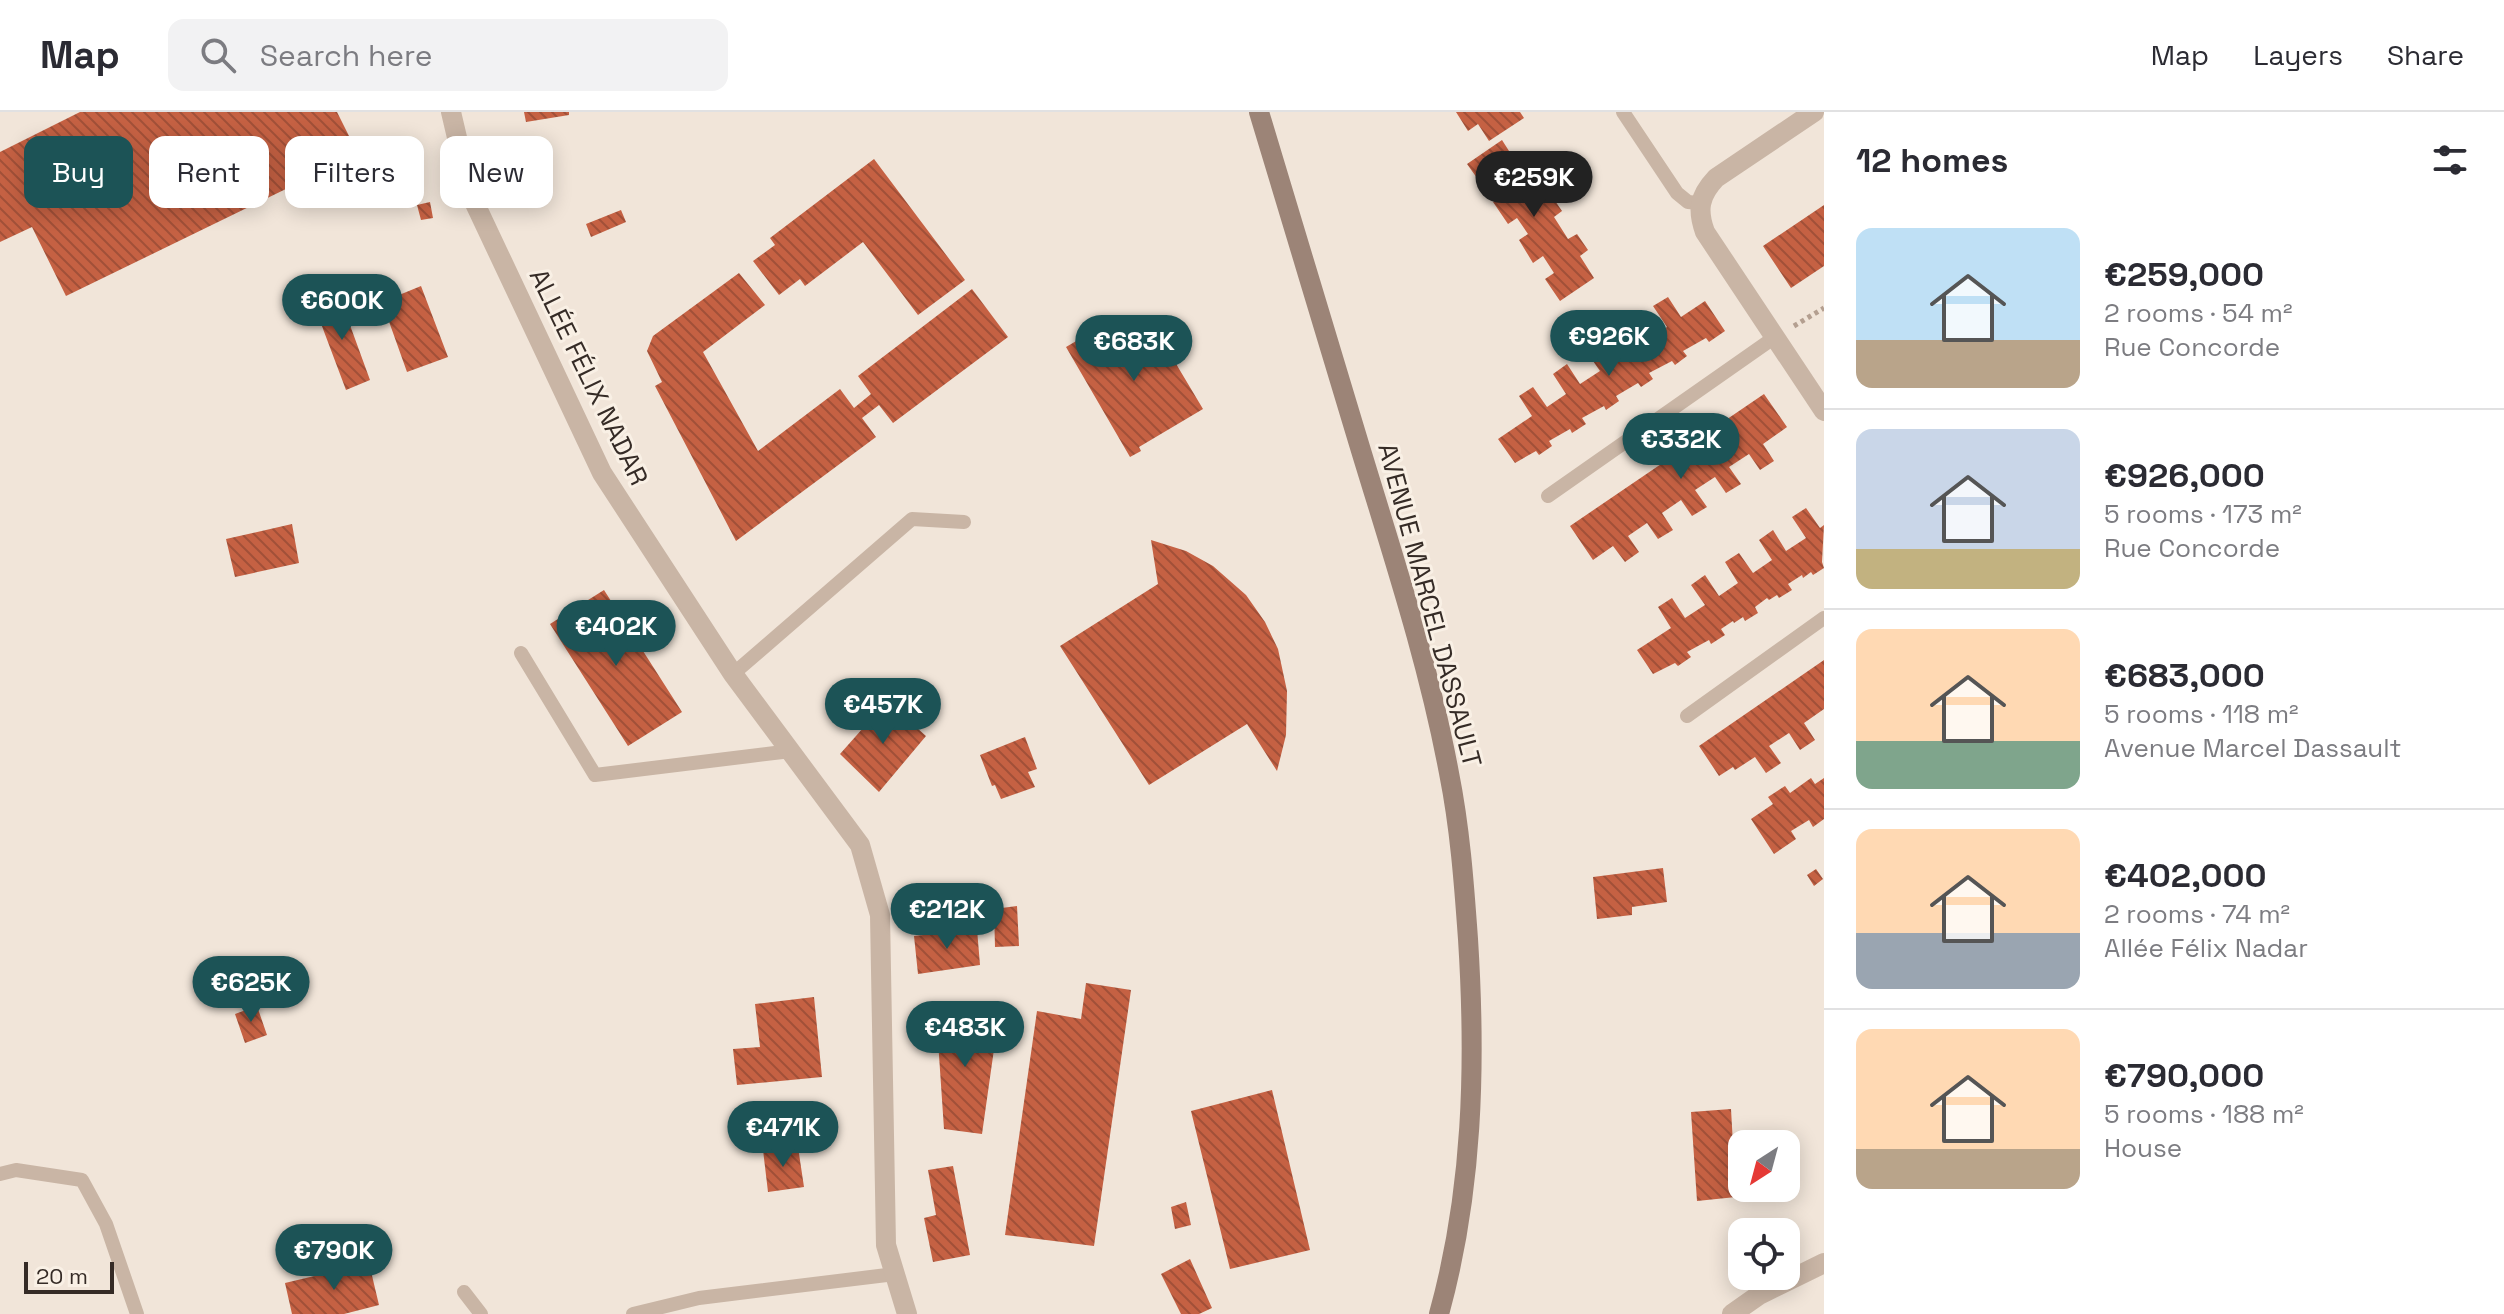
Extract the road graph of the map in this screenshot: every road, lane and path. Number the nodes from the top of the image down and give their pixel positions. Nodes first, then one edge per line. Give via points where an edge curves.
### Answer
1 (451, 112) edge
2 (1259, 112) edge
3 (1623, 112) edge
4 (1814, 112) edge
5 (1700, 203) junction
6 (1824, 308) edge
7 (1775, 337) junction
8 (1824, 411) edge
9 (1548, 496) dead end
10 (964, 522) dead end
11 (1824, 618) edge
12 (521, 653) dead end
13 (733, 674) junction
14 (1687, 716) dead end
15 (791, 751) junction
16 (0, 1174) edge
17 (1824, 1263) edge
18 (895, 1274) junction
19 (464, 1292) dead end
20 (137, 1314) edge
21 (481, 1314) edge
22 (633, 1314) edge
23 (907, 1314) edge
24 (1439, 1314) edge
25 (1732, 1314) edge

1 - 13 street, ALLÉE FÉLIX NADAR via 470,193 602,473
2 - 24 main road, AVENUE MARCEL DASSAULT via 1408,604 1454,799 1465,891 1473,1079 1461,1210
3 - 5 lane via 1677,193
4 - 5 street via 1716,178
5 - 7 street via 1705,232
6 - 7 path
7 - 8 street
7 - 9 lane
10 - 13 lane via 912,519
11 - 14 lane
12 - 15 lane via 595,775
13 - 15 street, ALLÉE FÉLIX NADAR
15 - 18 street, ALLÉE FÉLIX NADAR via 860,845 880,915 886,1245
16 - 20 lane via 16,1170 82,1180 106,1224
17 - 25 street
18 - 22 lane via 699,1298
18 - 23 street, ALLÉE FÉLIX NADAR
19 - 21 lane

